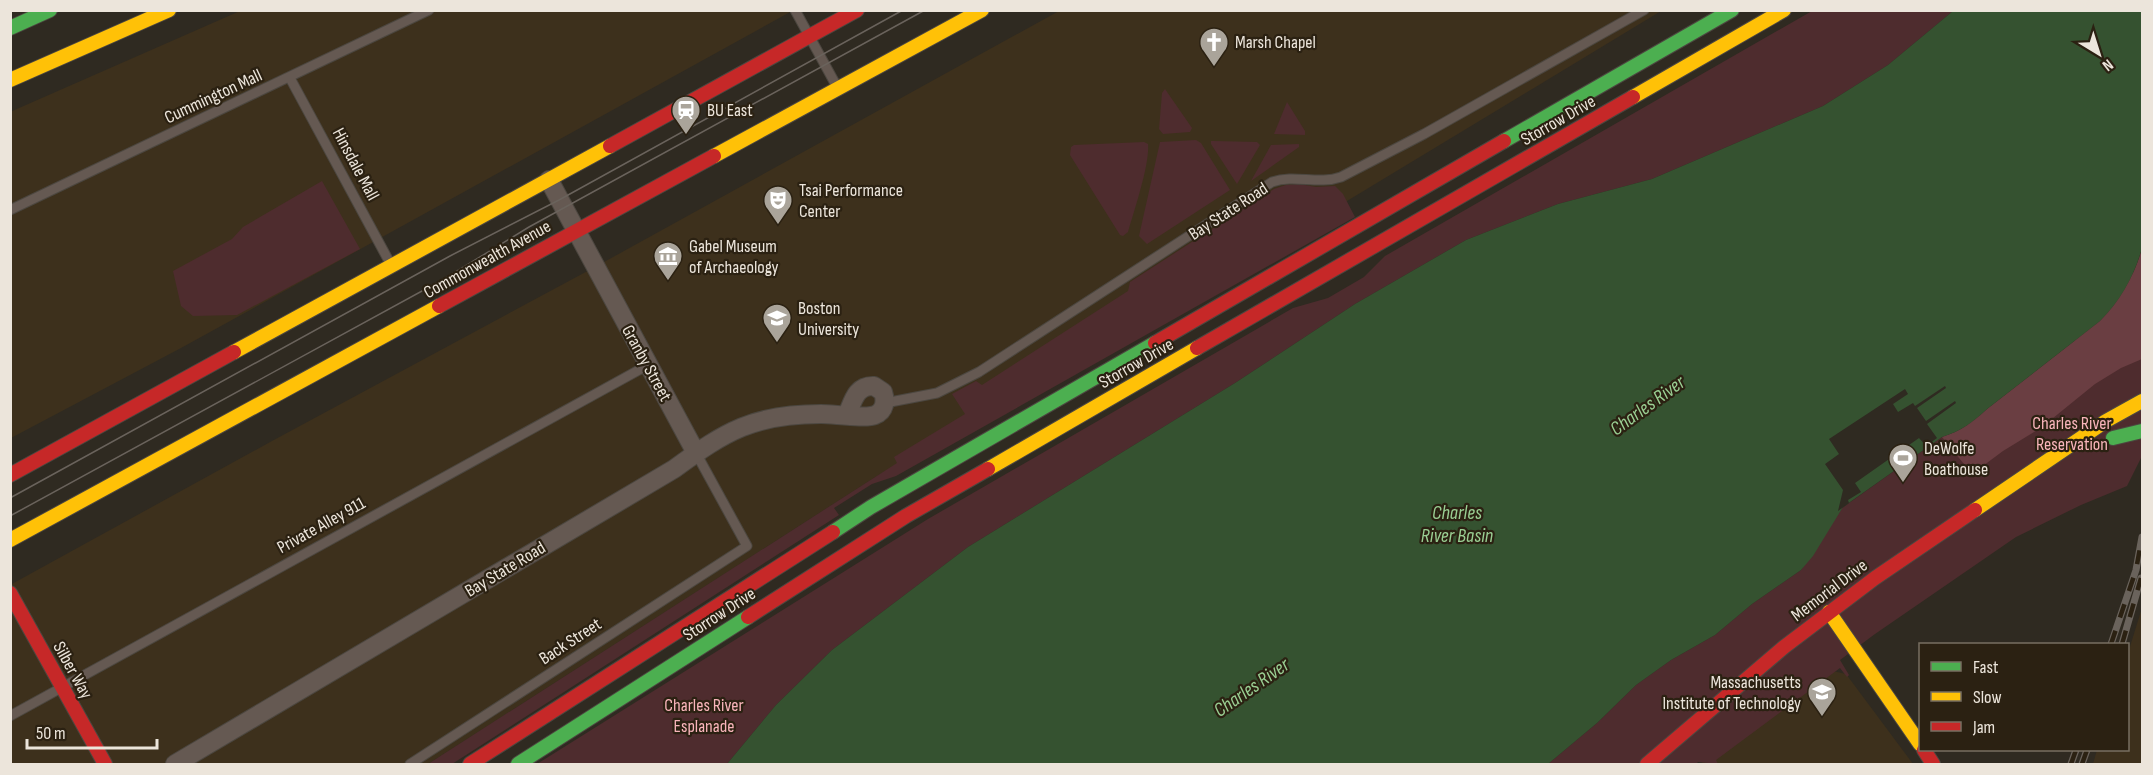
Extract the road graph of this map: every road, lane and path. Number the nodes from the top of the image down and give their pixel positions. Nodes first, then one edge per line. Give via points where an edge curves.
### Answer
1 (50, 10) edge
2 (170, 10) edge
3 (429, 10) edge
4 (795, 10) edge
5 (857, 10) edge
6 (982, 10) edge
7 (1644, 10) edge
8 (1732, 10) edge
9 (1784, 10) edge
10 (10, 27) edge
11 (810, 36) junction
12 (1632, 51) dead end
13 (290, 78) junction
14 (10, 80) edge
15 (838, 89) junction
16 (1558, 111) junction
17 (549, 180) junction
18 (10, 210) edge
19 (576, 231) junction
20 (392, 266) junction
21 (648, 365) junction
22 (2142, 388) edge
23 (2142, 401) edge
24 (885, 403) junction
25 (847, 415) junction
26 (2106, 421) junction
27 (2142, 423) edge
28 (2142, 431) edge
29 (2113, 438) junction
30 (696, 453) junction
31 (2047, 463) junction
32 (10, 475) edge
33 (10, 540) edge
34 (747, 546) joint
35 (10, 593) edge
36 (1829, 612) junction
37 (62, 686) junction
38 (10, 716) edge
39 (1919, 743) edge
40 (1925, 751) edge
41 (105, 765) edge
42 (175, 765) edge
43 (410, 765) edge
44 (470, 765) edge
45 (518, 765) edge
46 (1647, 765) edge
47 (1933, 765) edge

1 - 10 main road
2 - 14 main road
3 - 13 lane, Cummington Mall
4 - 11 lane
5 - 11 main road
6 - 15 main road, Commonwealth Avenue
7 - 24 lane, Bay State Road via 1341,177 1329,181 1293,178 1272,182 979,372 937,393
8 - 16 main road, Storrow Drive
9 - 45 main road, Storrow Drive via 906,516
11 - 15 lane
11 - 17 main road
12 - 16 main road
13 - 18 lane, Cummington Mall
13 - 20 lane, Hinsdale Mall
15 - 19 main road, Commonwealth Avenue
16 - 44 main road, Storrow Drive via 880,501
17 - 19 street, Granby Street
17 - 20 main road
19 - 21 street, Granby Street
19 - 33 main road, Commonwealth Avenue
20 - 32 main road
21 - 30 street, Granby Street
21 - 37 lane, Private Alley 911
22 - 26 main road
23 - 26 main road, Memorial Drive
24 - 25 street, Bay State Road via 874,416
24 - 25 street via 879,388 863,387 856,393
25 - 30 street, Bay State Road via 804,414 765,419 731,431
26 - 31 main road, Memorial Drive
27 - 29 main road, Memorial Drive
28 - 29 main road
29 - 31 main road, Memorial Drive
30 - 34 lane, Granby Street
30 - 42 street, Bay State Road via 674,470
31 - 36 main road, Memorial Drive via 1915,549
34 - 43 lane, Back Street
35 - 37 main road, Silber Way
36 - 39 main road
36 - 46 main road, Memorial Drive
37 - 38 lane, Private Alley 911
37 - 41 main road, Silber Way
40 - 47 main road

